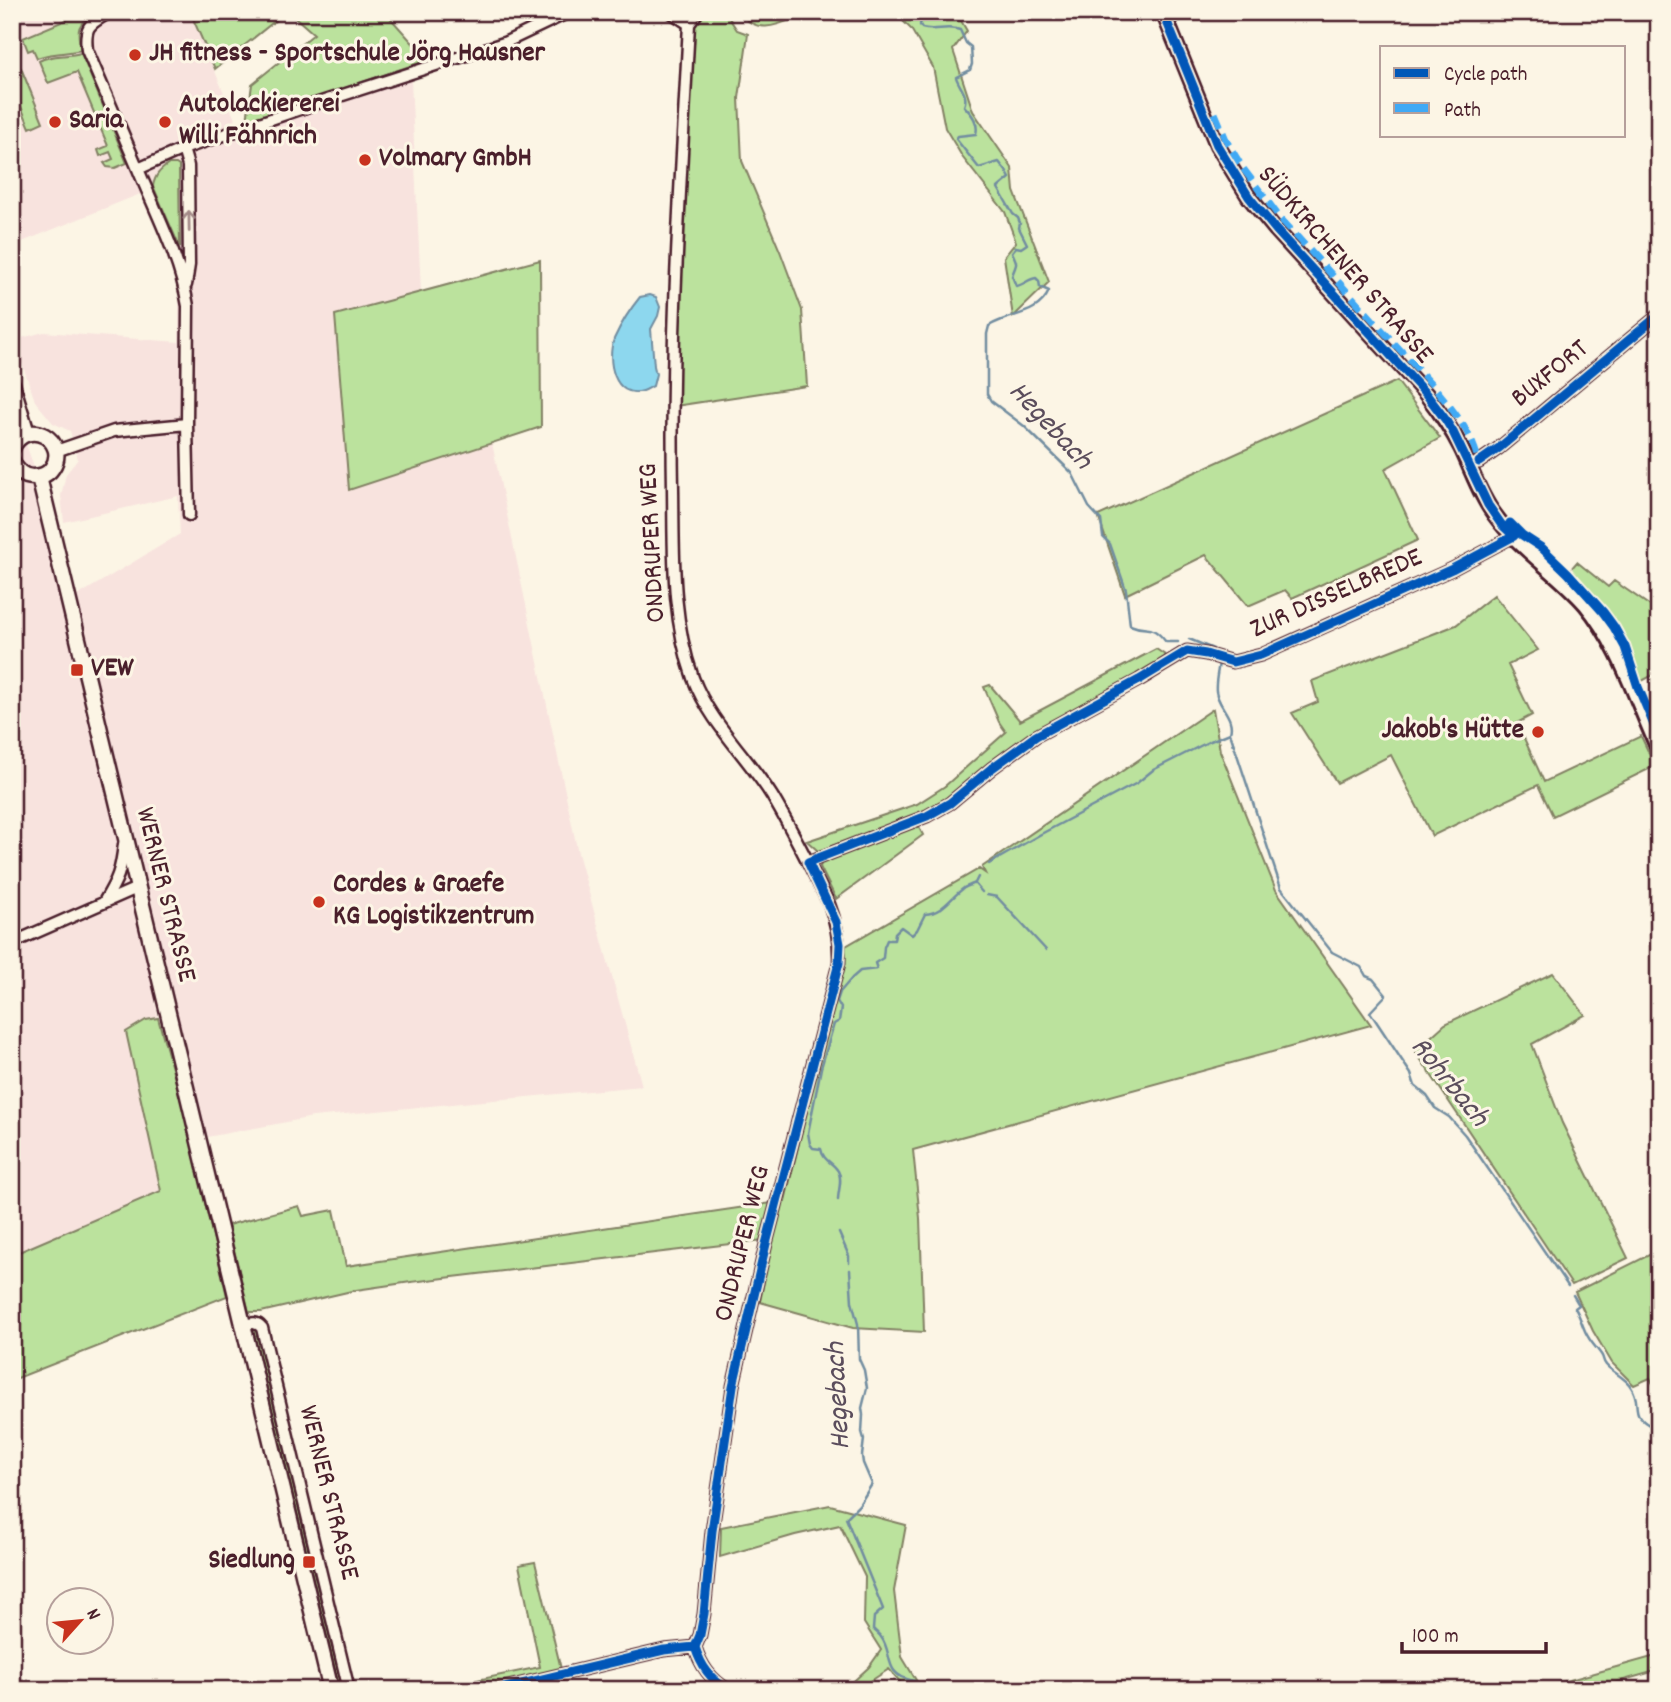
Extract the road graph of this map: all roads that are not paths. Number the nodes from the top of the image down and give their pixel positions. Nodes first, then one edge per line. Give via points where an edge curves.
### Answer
1 (110, 12) edge
2 (569, 12) edge
3 (671, 12) edge
4 (698, 12) edge
5 (1163, 12) edge
6 (690, 24) junction
7 (183, 149) junction
8 (138, 169) junction
9 (185, 289) junction
10 (1659, 315) edge
11 (12, 384) edge
12 (187, 424) junction
13 (27, 433) junction
14 (12, 448) edge
15 (56, 451) junction
16 (12, 463) edge
17 (1469, 466) junction
18 (39, 477) junction
19 (189, 515) dead end
20 (1514, 536) junction
21 (1659, 751) edge
22 (125, 838) junction
23 (808, 862) junction
24 (137, 888) junction
25 (103, 902) junction
26 (12, 943) edge
27 (243, 1325) junction
28 (695, 1647) junction
29 (331, 1690) edge
30 (349, 1690) edge
31 (496, 1690) edge
32 (728, 1690) edge

1 - 8 street via 86,31 87,50
2 - 7 street via 504,43
3 - 6 street
4 - 6 street
5 - 17 street, SÜDKIRCHENER STRASSE via 1217,145 1249,197 1426,394
6 - 23 street, ONDRUPER WEG via 674,304 672,455 678,620 687,659 706,703 771,795
7 - 8 street
9 -> 7 street via 189,215
8 - 9 street
9 - 12 street
10 - 17 street, BUXFORT via 1499,448
11 - 13 main road
12 - 15 street via 114,431
12 - 19 street
13 - 14 main road
13 - 15 main road via 45,435
15 - 18 main road via 54,464
16 - 18 main road via 26,476
17 - 20 street, SÜDKIRCHENER STRASSE via 1494,515
18 - 22 main road, WERNER STRASSE
20 - 21 street, SÜDKIRCHENER STRASSE via 1601,626
20 - 23 street, ZUR DISSELBREDE via 1261,655 1233,662 1186,651 1036,736 927,816
22 - 24 main road, WERNER STRASSE
22 - 25 street via 121,868
23 - 28 street, ONDRUPER WEG via 836,922 839,963 733,1386 704,1614
24 - 25 street
24 - 27 main road, WERNER STRASSE
25 - 26 street
27 - 29 main road, WERNER STRASSE
27 - 30 street, WERNER STRASSE via 254,1323 262,1328
28 - 31 street via 664,1650
28 - 32 street via 705,1670

